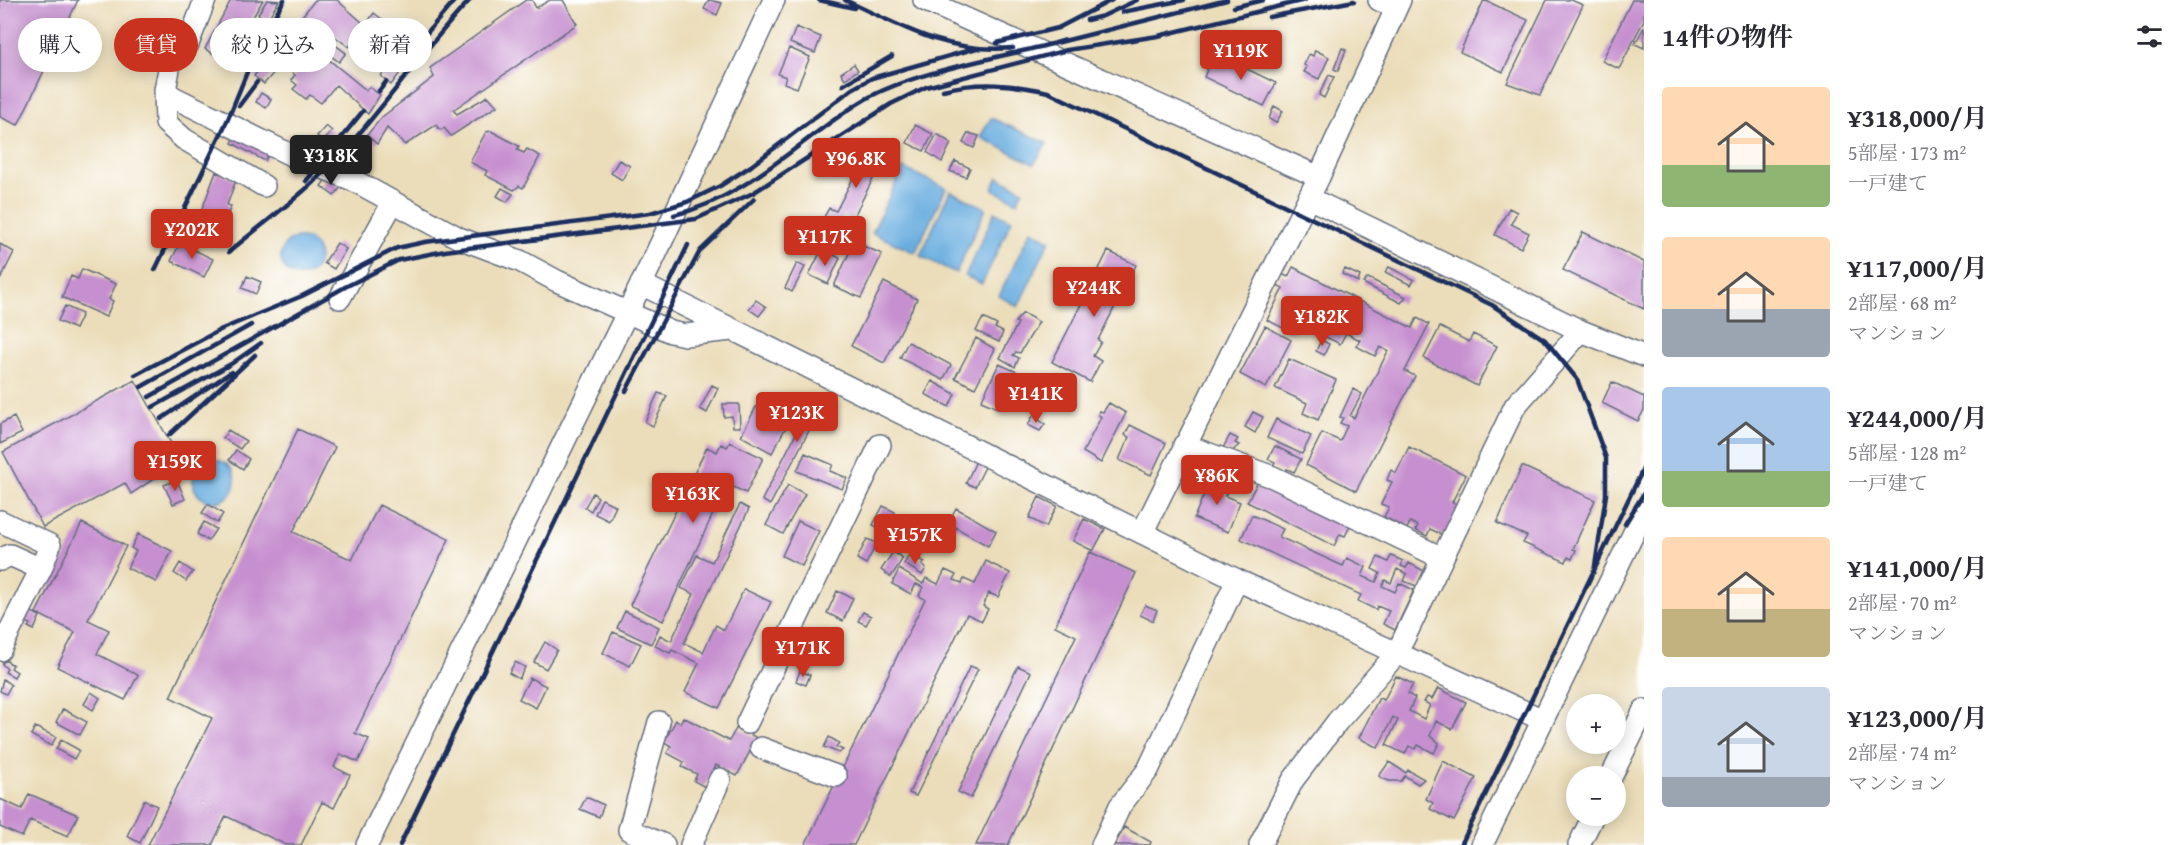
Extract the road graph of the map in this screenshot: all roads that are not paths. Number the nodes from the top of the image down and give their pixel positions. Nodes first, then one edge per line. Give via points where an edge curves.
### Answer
1 (204, 0) edge
2 (774, 0) edge
3 (924, 0) edge
4 (1392, 3) edge
5 (165, 90) junction
6 (1319, 177) junction
7 (264, 186) dead end
8 (1309, 198) junction
9 (393, 202) junction
10 (641, 284) junction
11 (340, 298) dead end
12 (627, 312) junction
13 (732, 330) junction
14 (1581, 331) junction
15 (1644, 356) edge
16 (880, 445) dead end
17 (1184, 445) junction
18 (1644, 512) edge
19 (0, 521) edge
20 (1142, 533) junction
21 (1442, 558) junction
22 (0, 560) edge
23 (41, 568) junction
24 (1237, 580) junction
25 (0, 650) edge
26 (1396, 653) junction
27 (1644, 710) edge
28 (1543, 720) junction
29 (659, 722) dead end
30 (747, 723) dead end
31 (761, 748) dead end
32 (1616, 766) edge
33 (836, 776) dead end
34 (720, 779) dead end
35 (1588, 826) edge
36 (367, 845) edge
37 (664, 845) edge
38 (691, 845) edge
39 (1102, 845) edge
40 (1260, 845) edge
41 (1482, 845) edge
42 (1579, 845) edge

1 - 5 street via 188,44 170,64
2 - 10 street
3 - 6 street
4 - 6 street
5 - 7 street via 166,123 184,139
5 - 9 street
6 - 8 street
8 - 14 street
8 - 17 street
9 - 11 street
9 - 12 street via 459,238 520,261
10 - 12 street
10 - 13 street
12 - 13 street via 678,334
12 - 36 street
13 - 20 street
14 - 15 street
14 - 21 street via 1515,406
16 - 30 street
17 - 20 street
17 - 21 street via 1273,477
18 - 28 street
19 - 23 street via 50,545
20 - 24 street
21 - 26 street
22 - 23 street via 10,555
23 - 25 street
24 - 26 street
24 - 39 street via 1148,770 1120,806
26 - 28 street
26 - 40 street via 1293,780
27 - 32 street
28 - 41 street
29 - 37 street via 629,830
31 - 33 street
34 - 38 street
35 - 42 street

